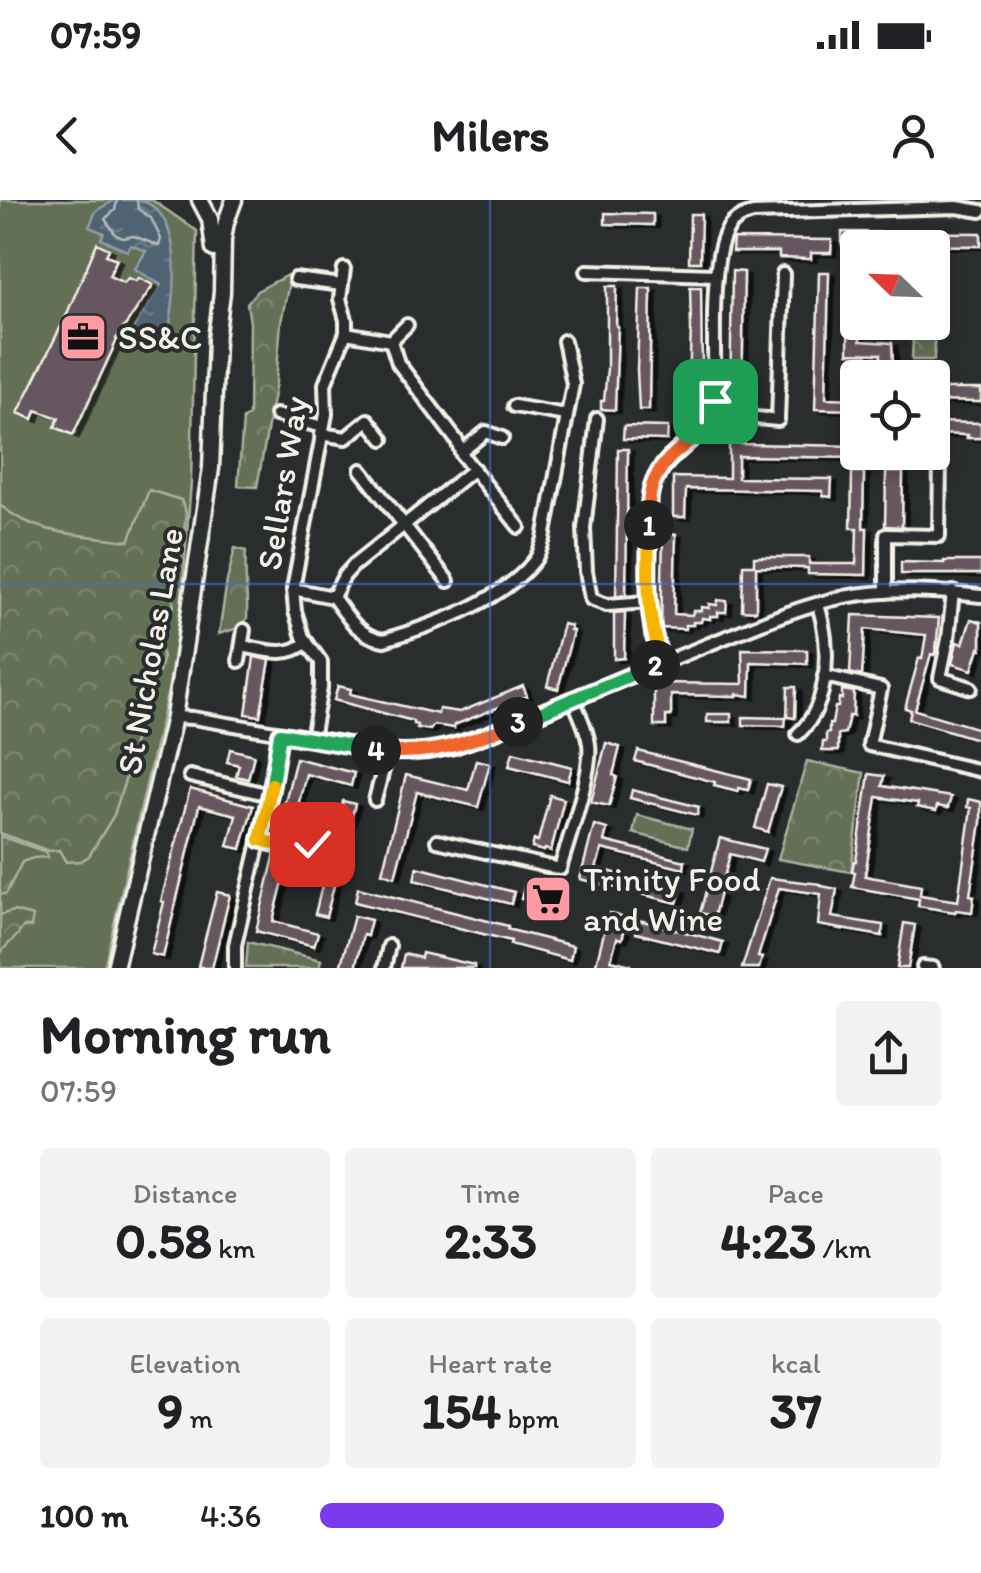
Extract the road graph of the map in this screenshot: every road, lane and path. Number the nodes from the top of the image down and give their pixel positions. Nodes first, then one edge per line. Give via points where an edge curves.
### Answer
1 (200, 200) edge
2 (234, 200) edge
3 (981, 212) edge
4 (344, 269) dead end
5 (587, 272) dead end
6 (782, 274) dead end
7 (716, 275) junction
8 (295, 279) dead end
9 (342, 285) junction
10 (407, 325) dead end
11 (346, 334) junction
12 (216, 340) junction
13 (391, 341) junction
14 (564, 341) dead end
15 (514, 406) dead end
16 (276, 414) dead end
17 (712, 414) junction
18 (566, 415) junction
19 (597, 420) dead end
20 (322, 430) junction
21 (502, 438) dead end
22 (383, 439) dead end
23 (461, 452) junction
24 (474, 469) junction
25 (361, 470) dead end
26 (940, 470) edge
27 (404, 524) junction
28 (519, 527) dead end
29 (448, 581) dead end
30 (293, 588) junction
31 (886, 592) junction
32 (952, 592) junction
33 (981, 596) edge
34 (333, 597) junction
35 (648, 602) junction
36 (818, 604) junction
37 (244, 630) dead end
38 (307, 642) junction
39 (242, 646) junction
40 (239, 661) dead end
41 (662, 662) junction
42 (824, 676) junction
43 (971, 688) dead end
44 (573, 699) junction
45 (174, 717) junction
46 (280, 734) junction
47 (798, 734) dead end
48 (312, 739) junction
49 (388, 752) junction
50 (981, 771) edge
51 (190, 776) dead end
52 (270, 795) junction
53 (375, 800) dead end
54 (260, 840) junction
55 (437, 841) dead end
56 (305, 867) dead end
57 (389, 946) dead end
58 (115, 968) edge
59 (235, 968) edge
60 (384, 968) edge

1 - 12 main road, St Nicholas Lane via 213,228
2 - 12 main road, St Nicholas Lane via 224,231
3 - 7 street via 740,216 719,248
4 - 9 street, Sellars Way
5 - 7 street
6 - 17 street via 778,420
7 - 17 street
8 - 9 street
9 - 11 street, Sellars Way
10 - 13 street
11 - 13 street
11 - 20 street, Sellars Way via 325,384
12 - 45 main road, St Nicholas Lane via 212,468
13 - 23 street via 398,364
14 - 18 street via 573,384
15 - 18 street
16 - 20 street
17 - 35 street via 654,480
18 - 34 street via 544,540 536,558 502,588 481,604 384,640 358,630
19 - 35 street via 584,528 591,599 607,605
20 - 22 street via 346,438 368,420
20 - 30 street, Sellars Way
21 - 23 street via 486,432
23 - 24 street
24 - 27 street
24 - 28 street
25 - 27 street
26 - 31 street via 939,536 886,536
27 - 29 street
27 - 34 street via 354,565
30 - 34 street
30 - 38 street, Sellars Way
31 - 32 street
31 - 36 street
32 - 33 street
32 - 43 street via 940,678
35 - 41 street
36 - 41 street
36 - 42 street
37 - 39 street
38 - 39 street via 285,653
38 - 48 street, Sellars Way via 322,671
39 - 40 street
41 - 44 street
42 - 47 street via 812,718
42 - 50 street via 881,689 869,744
44 - 49 street via 454,747
44 - 55 street via 590,749 560,868
45 - 46 street
45 - 58 main road, St Nicholas Lane
46 - 48 street
46 - 52 street
48 - 49 street
49 - 53 street
51 - 52 street
52 - 54 street
54 - 56 street via 310,848
54 - 59 street
57 - 60 street

